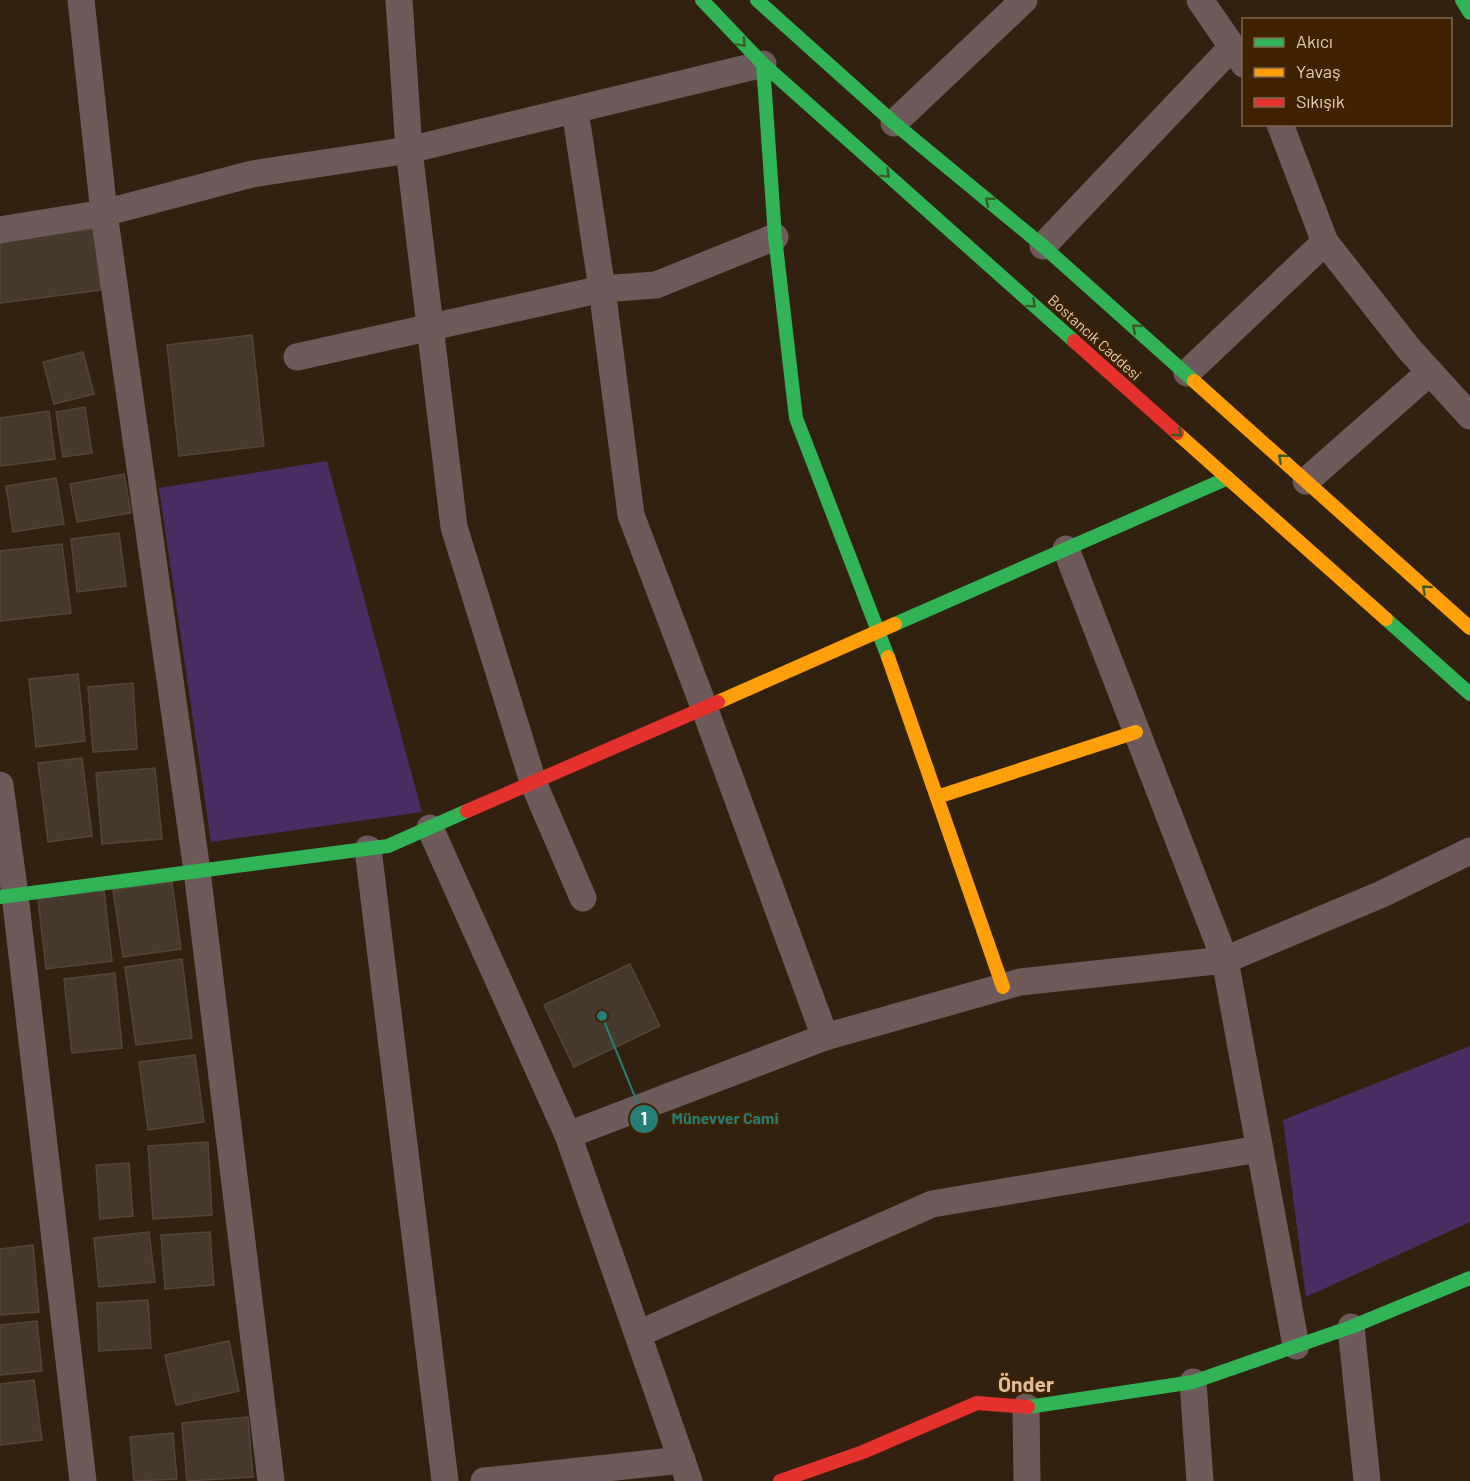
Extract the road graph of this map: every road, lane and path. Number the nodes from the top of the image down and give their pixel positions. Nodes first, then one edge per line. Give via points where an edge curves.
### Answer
1 (81, 0) edge
2 (399, 0) edge
3 (702, 0) edge
4 (757, 0) edge
5 (1024, 0) edge
6 (1200, 0) edge
7 (1462, 0) edge
8 (1470, 13) edge
9 (1238, 56) edge
10 (763, 64) junction
11 (575, 110) junction
12 (894, 123) junction
13 (1281, 126) edge
14 (409, 150) junction
15 (104, 213) junction
16 (0, 230) edge
17 (774, 237) junction
18 (1325, 242) junction
19 (1043, 246) junction
20 (603, 289) junction
21 (429, 327) junction
22 (297, 357) dead end
23 (1430, 372) junction
24 (1187, 373) junction
25 (1470, 416) edge
26 (1228, 478) junction
27 (1306, 481) junction
28 (1066, 549) junction
29 (1470, 628) edge
30 (879, 630) junction
31 (1470, 694) edge
32 (704, 707) junction
33 (1136, 732) junction
34 (533, 782) junction
35 (0, 785) edge
36 (937, 797) junction
37 (430, 828) junction
38 (368, 849) junction
39 (1470, 851) edge
40 (197, 871) junction
41 (7, 896) edge
42 (583, 898) dead end
43 (1225, 960) junction
44 (1003, 987) junction
45 (825, 1036) junction
46 (568, 1135) junction
47 (1259, 1149) junction
48 (1470, 1278) edge
49 (1351, 1327) junction
50 (638, 1335) junction
51 (1296, 1346) junction
52 (1193, 1382) junction
53 (1026, 1407) junction
54 (686, 1470) edge
55 (83, 1481) edge
56 (271, 1481) edge
57 (445, 1481) edge
58 (484, 1481) edge
59 (780, 1481) edge
60 (1027, 1481) edge
61 (1200, 1481) edge
62 (1367, 1481) edge

1 - 15 street
2 - 14 street
3 -> 10 street, Bostancık Caddesi
4 - 12 street
5 - 12 street
6 - 9 street
7 - 8 street
9 - 19 street
10 - 11 street
10 - 17 street
10 -> 26 street, Bostancık Caddesi
11 - 14 street
11 - 20 street
19 -> 12 street
13 - 18 street
14 - 15 street via 252,174
14 - 21 street
15 - 16 street
15 - 40 street
17 - 20 street via 656,285
17 - 30 street via 796,418
18 - 23 street
18 - 24 street
24 -> 19 street
20 - 21 street
20 - 32 street via 631,515
21 - 22 street
21 - 34 street via 454,527
23 - 25 street
23 - 27 street
27 -> 24 street
26 - 28 street
26 - 31 street, Bostancık Caddesi
29 -> 27 street
28 - 30 street
28 - 33 street
30 - 32 street
30 - 36 street
32 - 34 street
32 - 45 street
33 - 36 street
33 - 43 street
34 - 37 street
34 - 42 street
35 - 41 street
36 - 44 street
37 - 38 street via 388,846
37 - 46 street
38 - 40 street
38 - 57 street
39 - 43 street via 1382,894
40 - 41 street
40 - 56 street
41 - 55 street
43 - 44 street
43 - 47 street
44 - 45 street
45 - 46 street
46 - 50 street
47 - 50 street via 932,1204
47 - 51 street
48 - 49 street
49 - 51 street
49 - 62 street
50 - 54 street
51 - 52 street
52 - 53 street
52 - 61 street
53 - 59 street via 977,1403 863,1452
53 - 60 street
54 - 58 street

